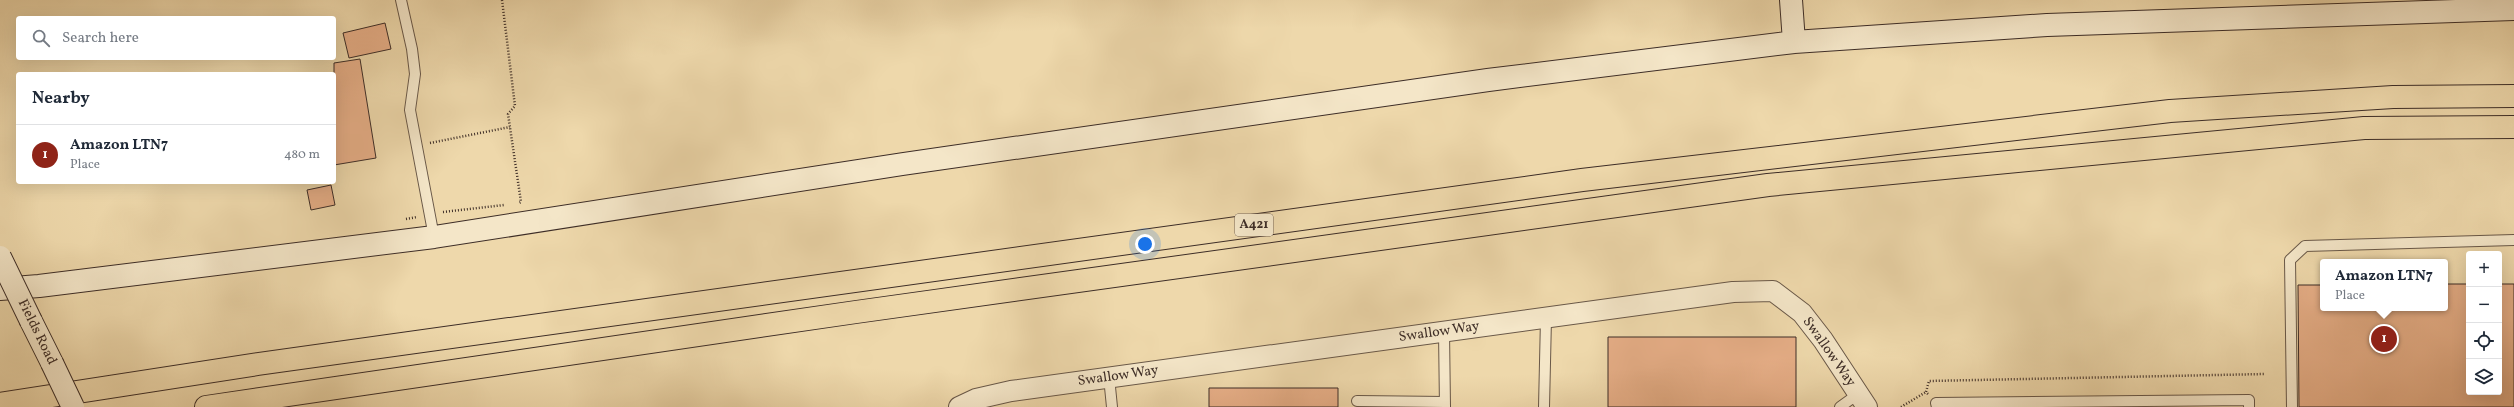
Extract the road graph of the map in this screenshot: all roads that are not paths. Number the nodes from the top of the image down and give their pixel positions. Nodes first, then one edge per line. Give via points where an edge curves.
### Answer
1 (401, 0) edge
2 (1791, 0) edge
3 (2514, 9) edge
4 (1794, 42) junction
5 (2514, 96) edge
6 (2514, 127) edge
7 (434, 237) junction
8 (2514, 240) edge
9 (0, 257) edge
10 (0, 289) edge
11 (1546, 318) junction
12 (1444, 332) junction
13 (1109, 377) junction
14 (1863, 400) edge
15 (1356, 401) dead end
16 (0, 404) edge
17 (1445, 404) edge
18 (1936, 405) edge
19 (73, 407) edge
20 (206, 407) edge
21 (959, 407) edge
22 (1112, 407) edge
23 (1544, 407) edge
24 (1840, 407) edge
25 (2249, 407) edge
26 (2292, 407) edge

1 - 7 lane via 415,74 410,110
2 - 4 street
3 - 4 street via 2047,25
4 - 7 street via 1488,80 950,157
5 - 16 highway, A421 via 2393,98 2170,111 1582,180 258,364
6 - 20 highway, A421 via 2364,128 1768,185 856,312
7 - 10 street
8 - 26 lane via 2305,246 2290,260
9 - 19 street, Fields Road, bridge
11 - 12 street, Swallow Way
11 - 14 street, Swallow Way via 1733,292 1773,291 1802,312
11 - 23 lane
12 - 13 street, Swallow Way
12 - 17 lane
13 - 21 street, Swallow Way via 1011,391 976,399
13 - 22 lane
14 - 24 lane
15 - 17 lane
18 - 25 lane via 2249,400

